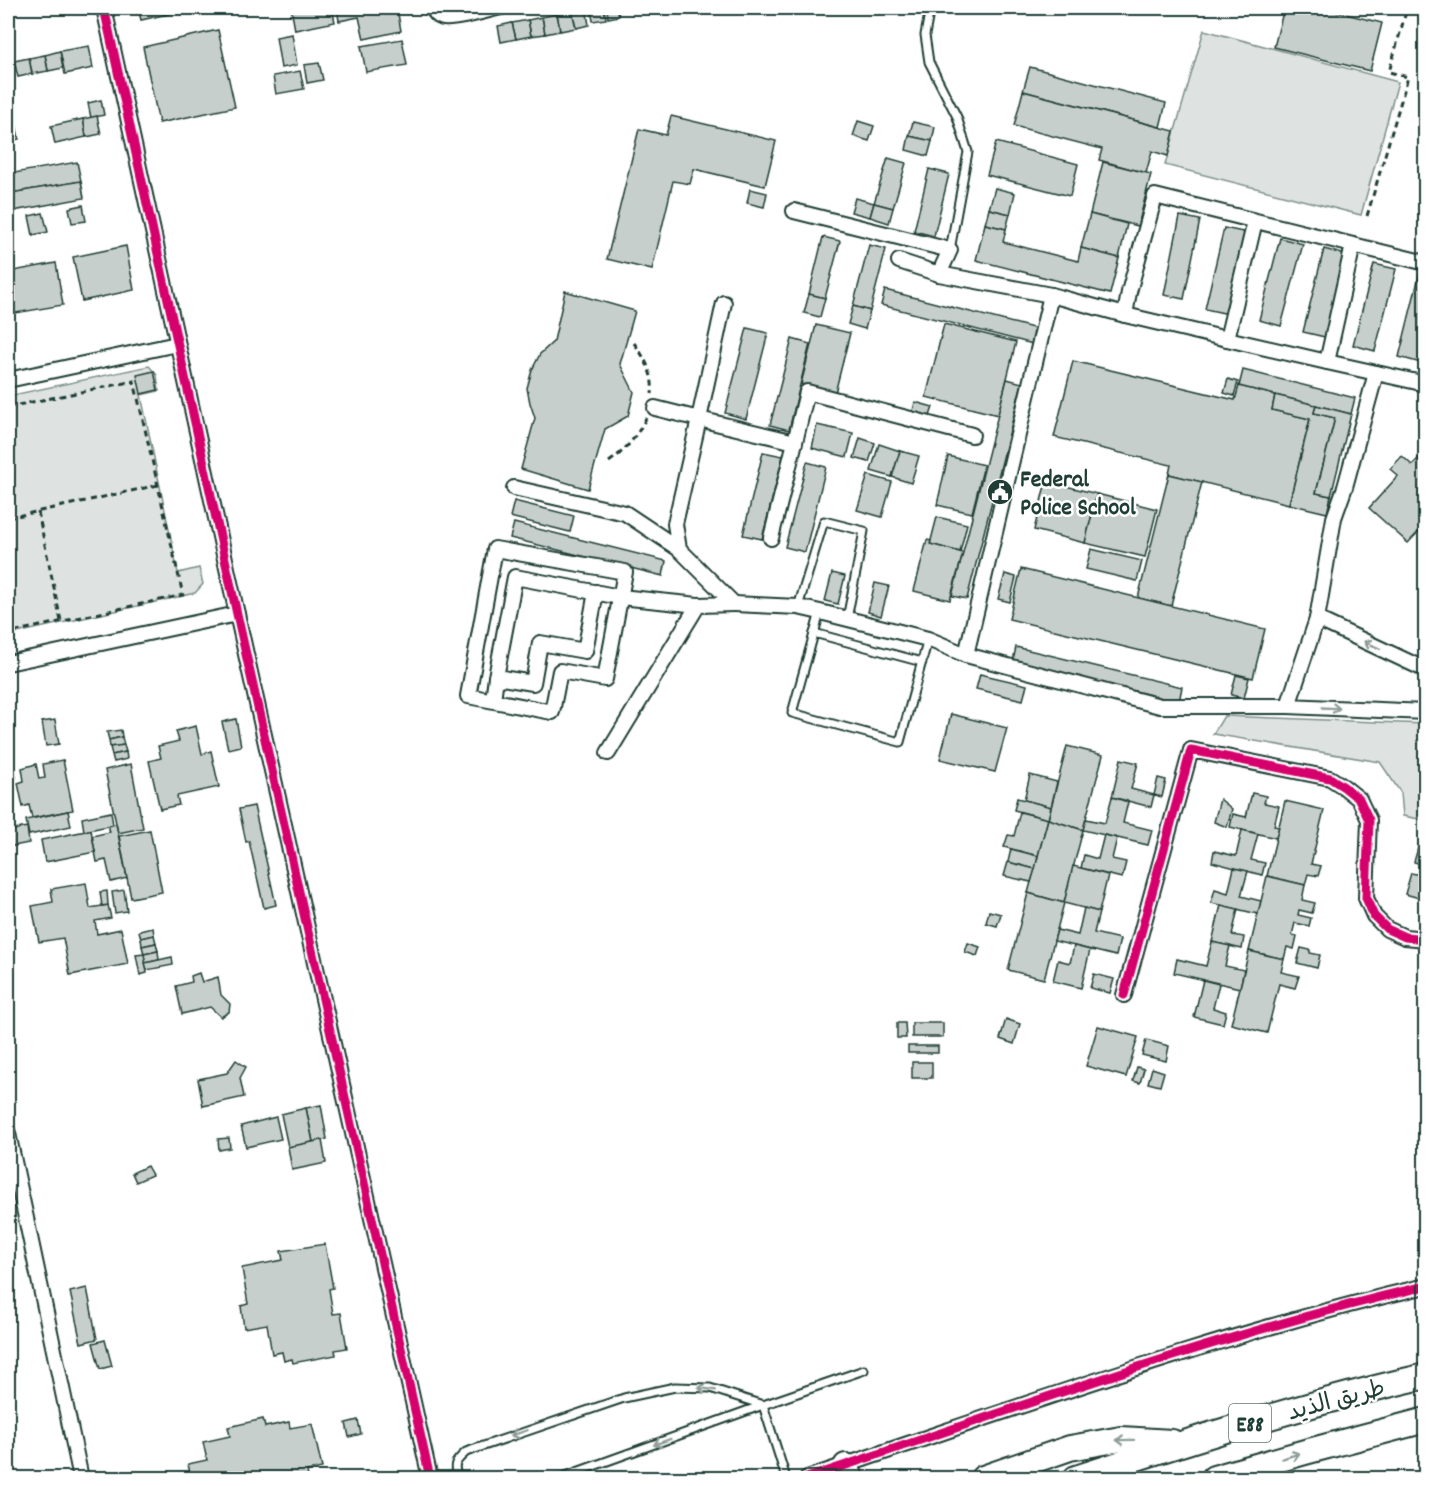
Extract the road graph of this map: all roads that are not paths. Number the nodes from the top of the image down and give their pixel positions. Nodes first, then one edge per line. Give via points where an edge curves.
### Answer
1 (105, 8) edge
2 (429, 8) edge
3 (511, 8) edge
4 (930, 8) edge
5 (794, 211) dead end
6 (1256, 221) junction
7 (1353, 245) junction
8 (950, 250) junction
9 (899, 261) dead end
10 (1425, 263) edge
11 (939, 274) junction
12 (1051, 295) junction
13 (724, 303) dead end
14 (1125, 315) junction
15 (1227, 339) junction
16 (177, 344) junction
17 (1327, 362) junction
18 (1376, 373) junction
19 (8, 380) edge
20 (1425, 381) edge
21 (650, 407) road end
22 (699, 419) junction
23 (972, 435) dead end
24 (795, 442) junction
25 (514, 488) dead end
26 (771, 538) dead end
27 (679, 549) junction
28 (596, 591) junction
29 (620, 597) junction
30 (734, 604) junction
31 (698, 605) junction
32 (798, 607) junction
33 (820, 612) junction
34 (237, 614) junction
35 (846, 619) junction
36 (1317, 620) junction
37 (814, 633) junction
38 (928, 639) junction
39 (966, 655) junction
40 (922, 662) junction
41 (8, 663) edge
42 (1425, 670) edge
43 (496, 677) junction
44 (493, 700) junction
45 (1288, 706) junction
46 (1425, 712) edge
47 (608, 753) dead end
48 (1425, 939) edge
49 (1125, 995) dead end
50 (8, 1133) edge
51 (1425, 1286) edge
52 (864, 1370) dead end
53 (1425, 1376) edge
54 (763, 1405) junction
55 (1425, 1420) edge
56 (1183, 1443) junction
57 (848, 1472) edge
58 (81, 1479) edge
59 (430, 1479) edge
60 (458, 1479) edge
61 (560, 1479) edge
62 (786, 1479) edge
63 (807, 1479) edge
64 (983, 1479) edge
65 (1076, 1479) edge
66 (1214, 1479) edge

1 - 16 street
2 - 3 lane via 436,18 448,22
4 - 8 lane via 925,36 929,62 957,117 968,152
5 - 8 street
6 - 7 street
6 - 14 street via 1155,196
6 - 15 street
7 - 10 street
7 - 17 street
8 - 11 street
9 - 11 street
11 - 12 street
12 - 14 street
12 - 39 street
13 - 22 street
14 - 15 street
15 - 17 street
16 - 19 street
16 - 34 street
17 - 18 street
18 - 20 street
18 - 36 street via 1334,518
21 - 22 street
22 - 24 street
22 - 27 street via 675,524
23 - 24 street via 807,392
24 - 26 street
25 - 27 street via 625,513
27 - 30 street
28 - 29 street
28 - 43 street via 515,577
28 - 43 street via 585,651 540,642 533,683
29 - 31 street
29 - 44 street via 604,679 560,671 552,712
29 - 44 street via 624,572 495,549 468,696
30 - 31 street
30 - 32 street
31 - 47 street
32 - 33 street
32 - 35 lane via 824,521 864,531
33 - 35 street
33 - 37 lane
34 - 41 street
34 - 59 street
35 - 38 street
42 -> 36 street
36 - 45 street
37 - 40 lane
37 - 40 lane via 792,713 814,719 900,742
38 - 39 street
38 - 40 lane
39 - 45 street via 1160,706
43 - 44 street
45 -> 46 street
48 - 49 street via 1405,937 1374,916 1366,898 1369,820 1359,799 1330,778 1191,750
50 - 58 street
51 - 57 street via 1136,1367
52 - 54 lane
53 - 56 highway, طريق الذيد / E88
54 -> 60 lane via 710,1388 675,1387 624,1398 466,1452 457,1461
54 -> 61 lane
54 - 62 lane
66 -> 55 highway, طريق الذيد / E88
56 -> 64 highway via 1121,1439 1070,1448
56 - 65 highway, طريق الذيد / E88
57 - 63 street

